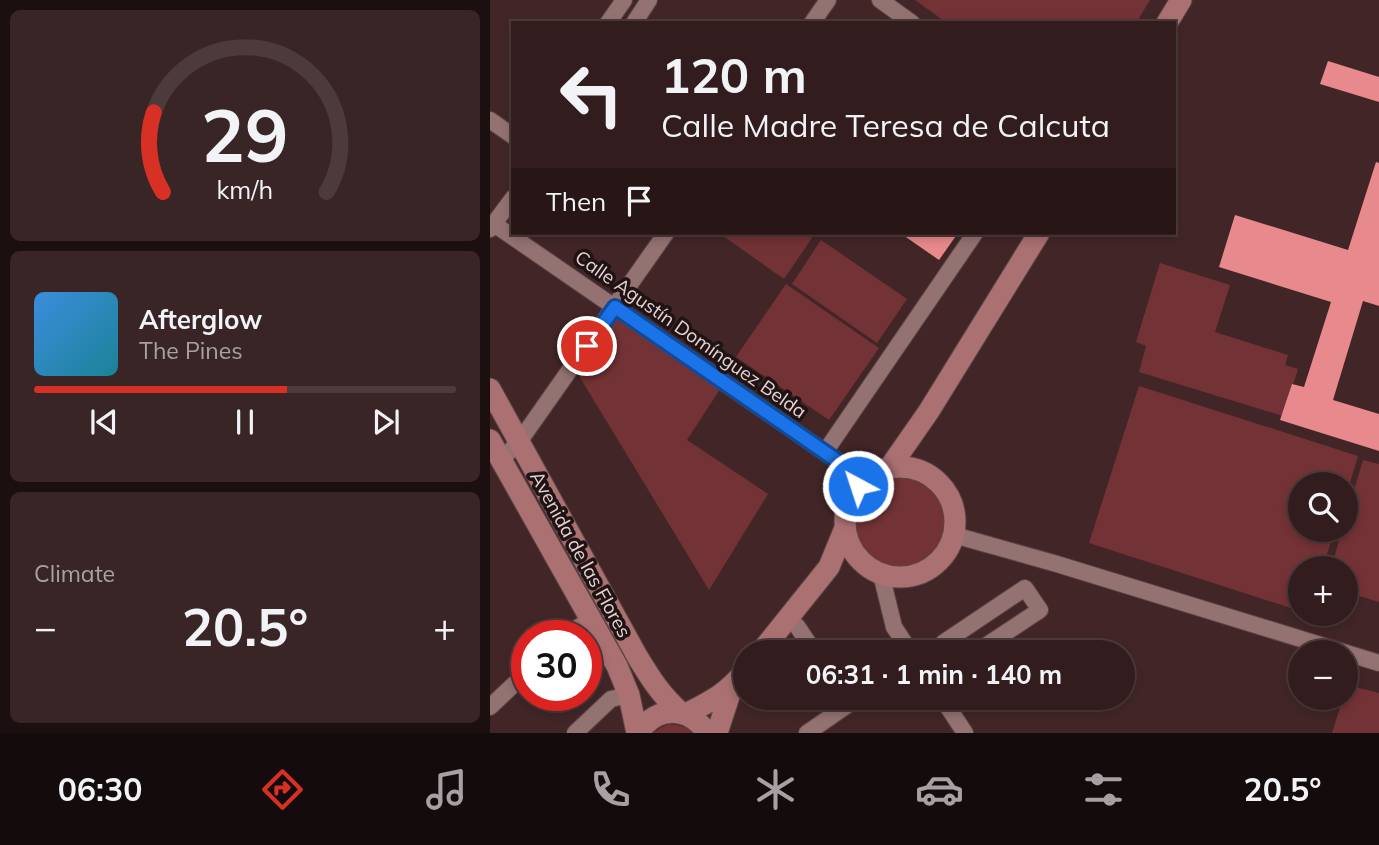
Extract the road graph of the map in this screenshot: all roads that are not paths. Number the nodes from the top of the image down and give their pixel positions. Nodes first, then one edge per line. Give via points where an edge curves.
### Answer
1 (624, 0) edge
2 (649, 0) edge
3 (828, 0) edge
4 (880, 0) edge
5 (1181, 0) edge
6 (609, 21) edge
7 (635, 21) edge
8 (814, 21) edge
9 (909, 21) edge
10 (1168, 21) edge
11 (490, 120) edge
12 (511, 135) edge
13 (511, 201) edge
14 (492, 227) edge
15 (665, 235) edge
16 (974, 235) edge
17 (1038, 235) edge
18 (615, 307) junction
19 (490, 389) edge
20 (929, 411) junction
21 (490, 440) edge
22 (519, 442) junction
23 (825, 452) junction
24 (501, 460) junction
25 (890, 467) junction
26 (920, 470) junction
27 (858, 486) junction
28 (845, 528) junction
29 (954, 535) junction
30 (857, 557) junction
31 (829, 567) junction
32 (881, 574) junction
33 (590, 620) edge
34 (797, 626) dead end
35 (602, 640) edge
36 (770, 640) edge
37 (806, 640) edge
38 (902, 640) edge
39 (947, 640) edge
40 (995, 640) edge
41 (1379, 663) edge
42 (733, 684) edge
43 (511, 687) edge
44 (733, 694) edge
45 (629, 695) junction
46 (490, 707) edge
47 (840, 710) edge
48 (950, 710) edge
49 (684, 713) junction
50 (575, 733) edge
51 (637, 733) edge
52 (708, 733) edge
53 (717, 733) edge
54 (807, 733) edge
55 (965, 733) edge

1 - 6 street
2 - 7 street
3 - 8 street
4 - 9 street
5 - 10 street
11 - 12 street
13 - 14 street
14 - 18 street, Calle Agustín Domínguez Belda
15 - 18 street
16 - 23 street
17 - 20 street
18 - 22 street
18 - 23 street, Calle Agustín Domínguez Belda
19 - 22 street, Avenida de las Flores
20 - 25 street
20 - 26 street via 918,454
21 - 24 street, Avenida de las Flores
22 - 24 street
22 - 49 street, Avenida de las Flores via 637,656 665,698
23 - 27 street, Calle Agustín Domínguez Belda
24 - 33 street, Avenida de las Flores
25 - 26 street
25 - 27 street
26 - 29 street via 934,477 953,503
27 - 28 street via 845,513
28 - 30 street
28 - 31 street
29 - 32 street via 945,554 923,572 900,578
29 - 41 street
30 - 31 street
30 - 32 street
31 - 36 street
32 - 38 street via 894,627
34 - 37 street
35 - 45 street, Avenida de las Flores
39 - 40 street via 1025,588 1040,610
42 - 49 street via 716,699
43 - 46 street
44 - 53 street
45 - 50 street via 611,699
45 - 51 street, Avenida de las Flores
47 - 54 street
48 - 55 street
49 - 51 street via 656,716
49 - 52 street, Avenida de las Flores

